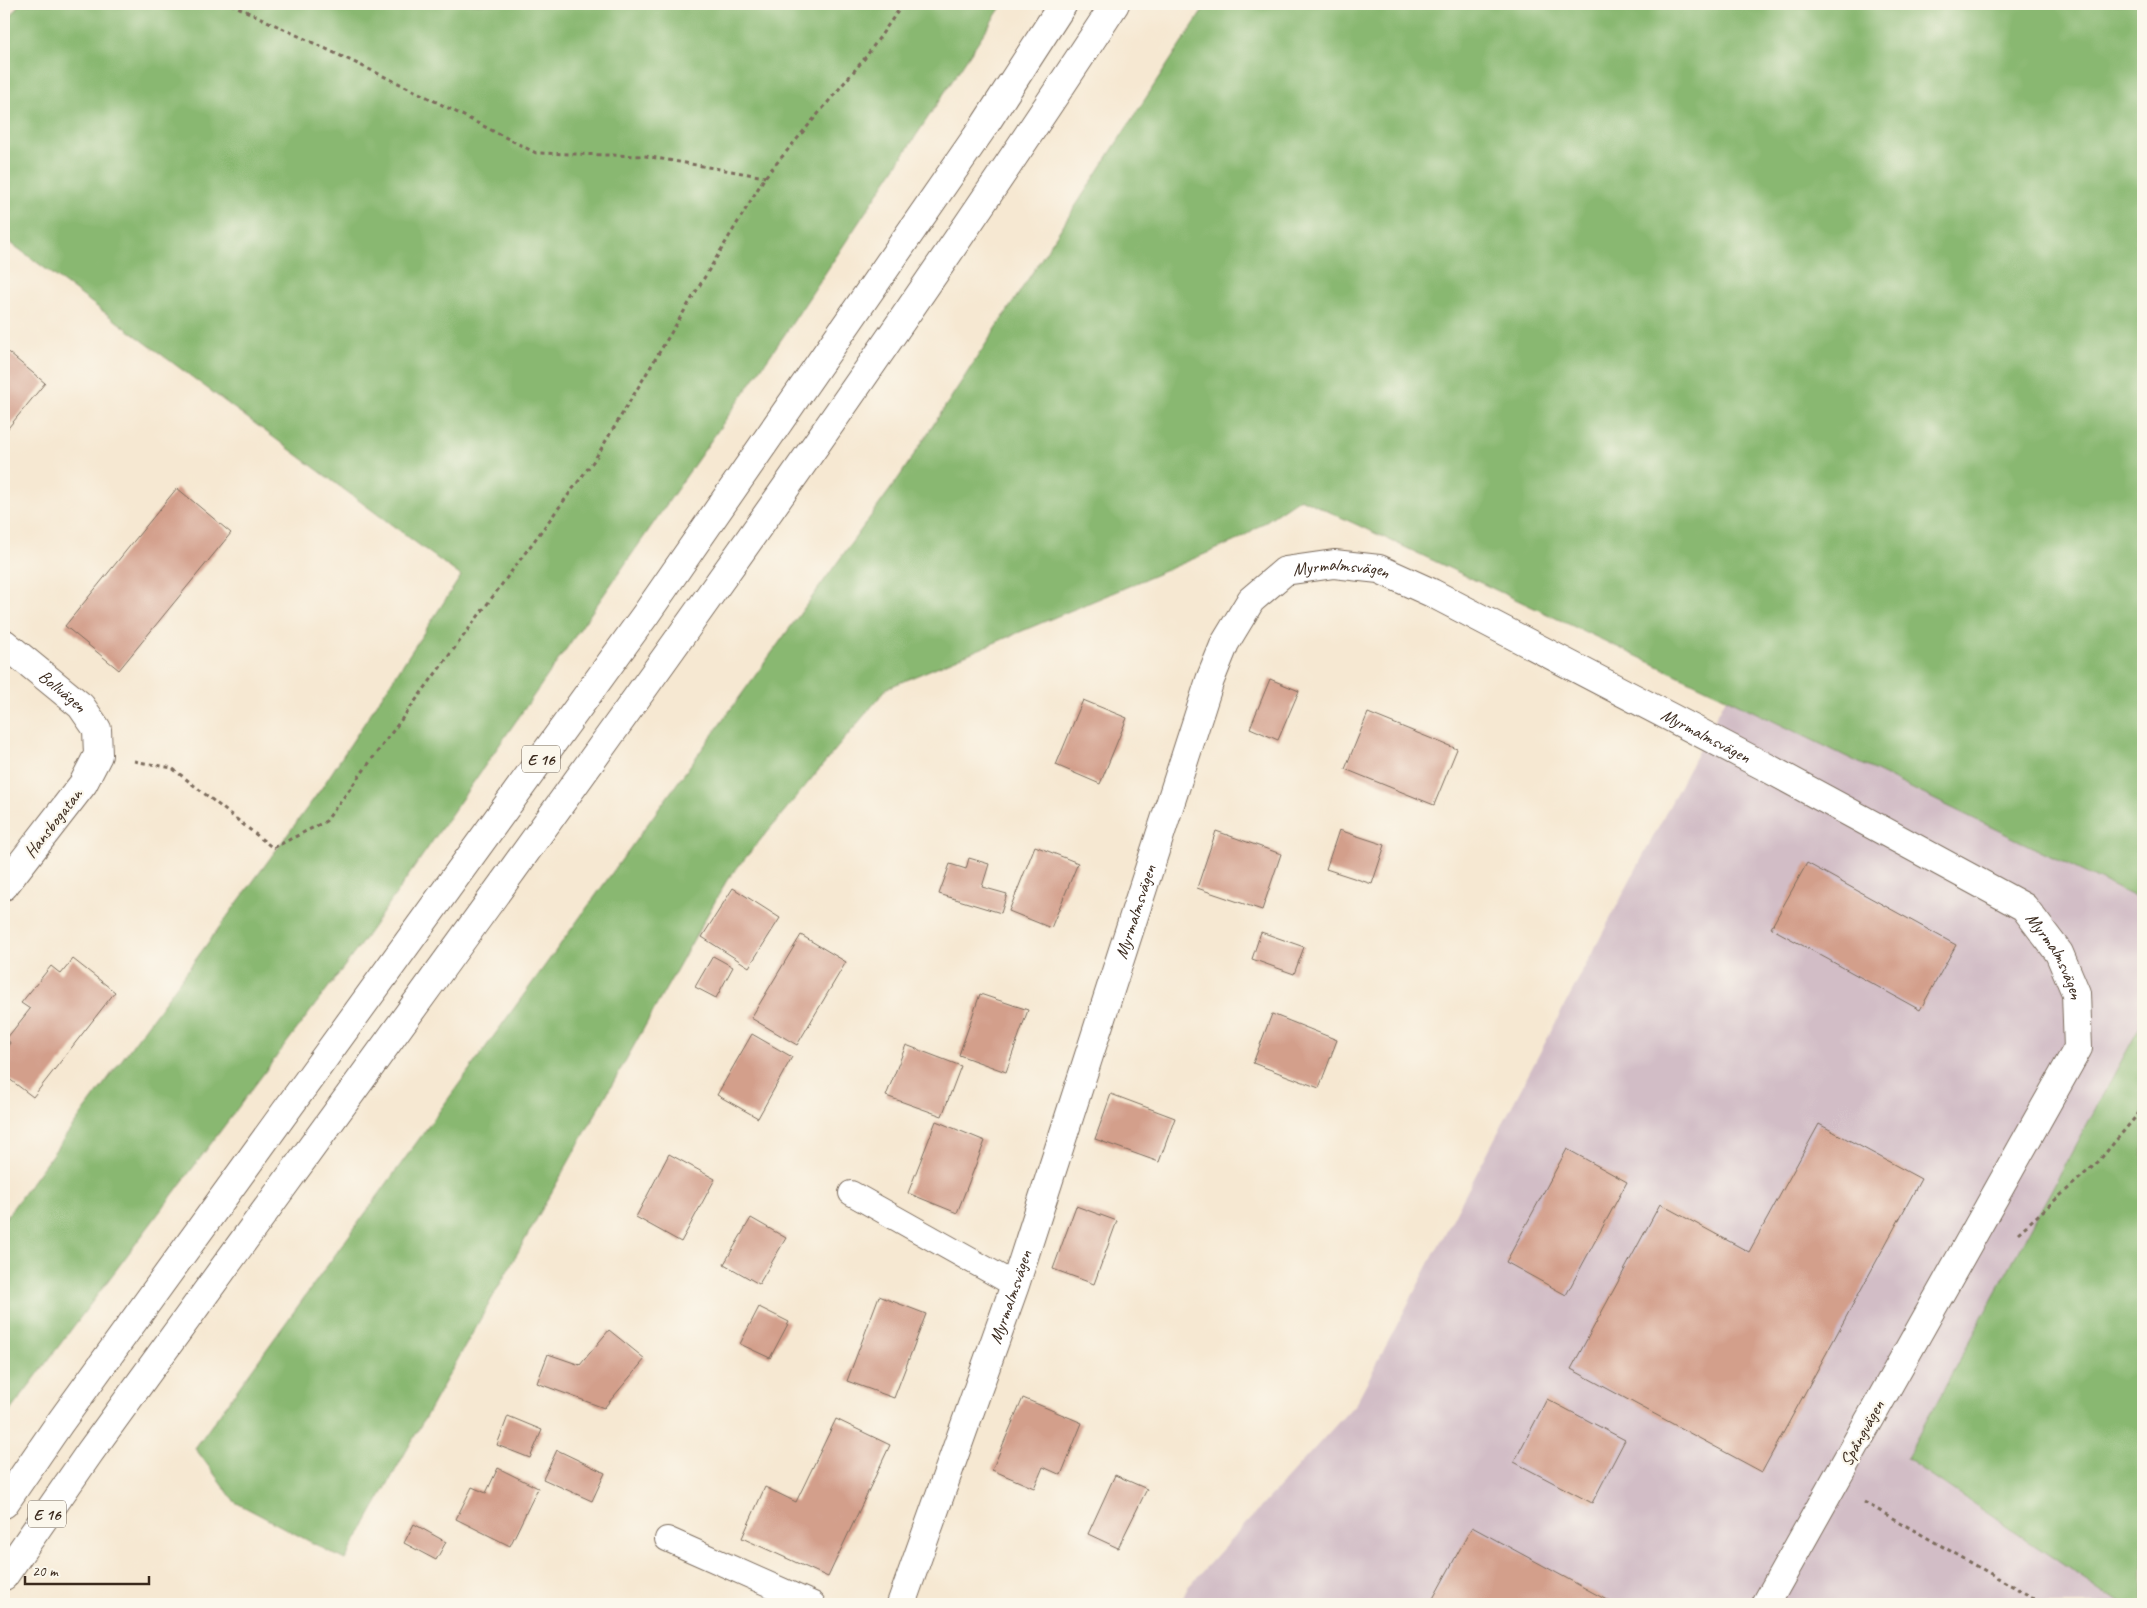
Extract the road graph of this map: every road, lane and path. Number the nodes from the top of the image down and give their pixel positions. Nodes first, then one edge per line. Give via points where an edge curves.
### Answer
1 (231, 4) edge
2 (903, 4) edge
3 (1064, 4) edge
4 (1115, 4) edge
5 (765, 177) junction
6 (4, 643) edge
7 (98, 755) junction
8 (4, 886) edge
9 (2143, 1108) edge
10 (851, 1194) dead end
11 (2017, 1233) dead end
12 (1958, 1261) joint
13 (1015, 1285) junction
14 (1833, 1484) junction
15 (4, 1504) edge
16 (667, 1539) dead end
17 (4, 1576) edge
18 (813, 1604) edge
19 (901, 1604) edge
20 (1766, 1604) edge
21 (2044, 1604) edge

1 - 5 path via 536,152 645,156
2 - 5 path via 865,58
3 - 15 main road, E 16 via 984,126 646,614
4 - 17 main road, E 16 via 1021,147 682,636
5 - 7 path via 595,459 326,821 273,848 172,768
6 - 7 main road, Bollvägen via 81,706 97,729
7 - 8 main road, Hansbogatan via 83,784
9 - 11 path via 2098,1162
10 - 13 lane
12 - 13 main road, Myrmalmsvägen via 2078,1048 2076,993 2059,953 2024,907 1764,766 1432,593 1379,568 1334,564 1285,571 1251,600 1225,643 1210,680
12 - 14 main road, Spångvägen
13 - 19 main road, Myrmalmsvägen
14 - 20 main road, Spångvägen
14 - 21 path
16 - 18 lane

